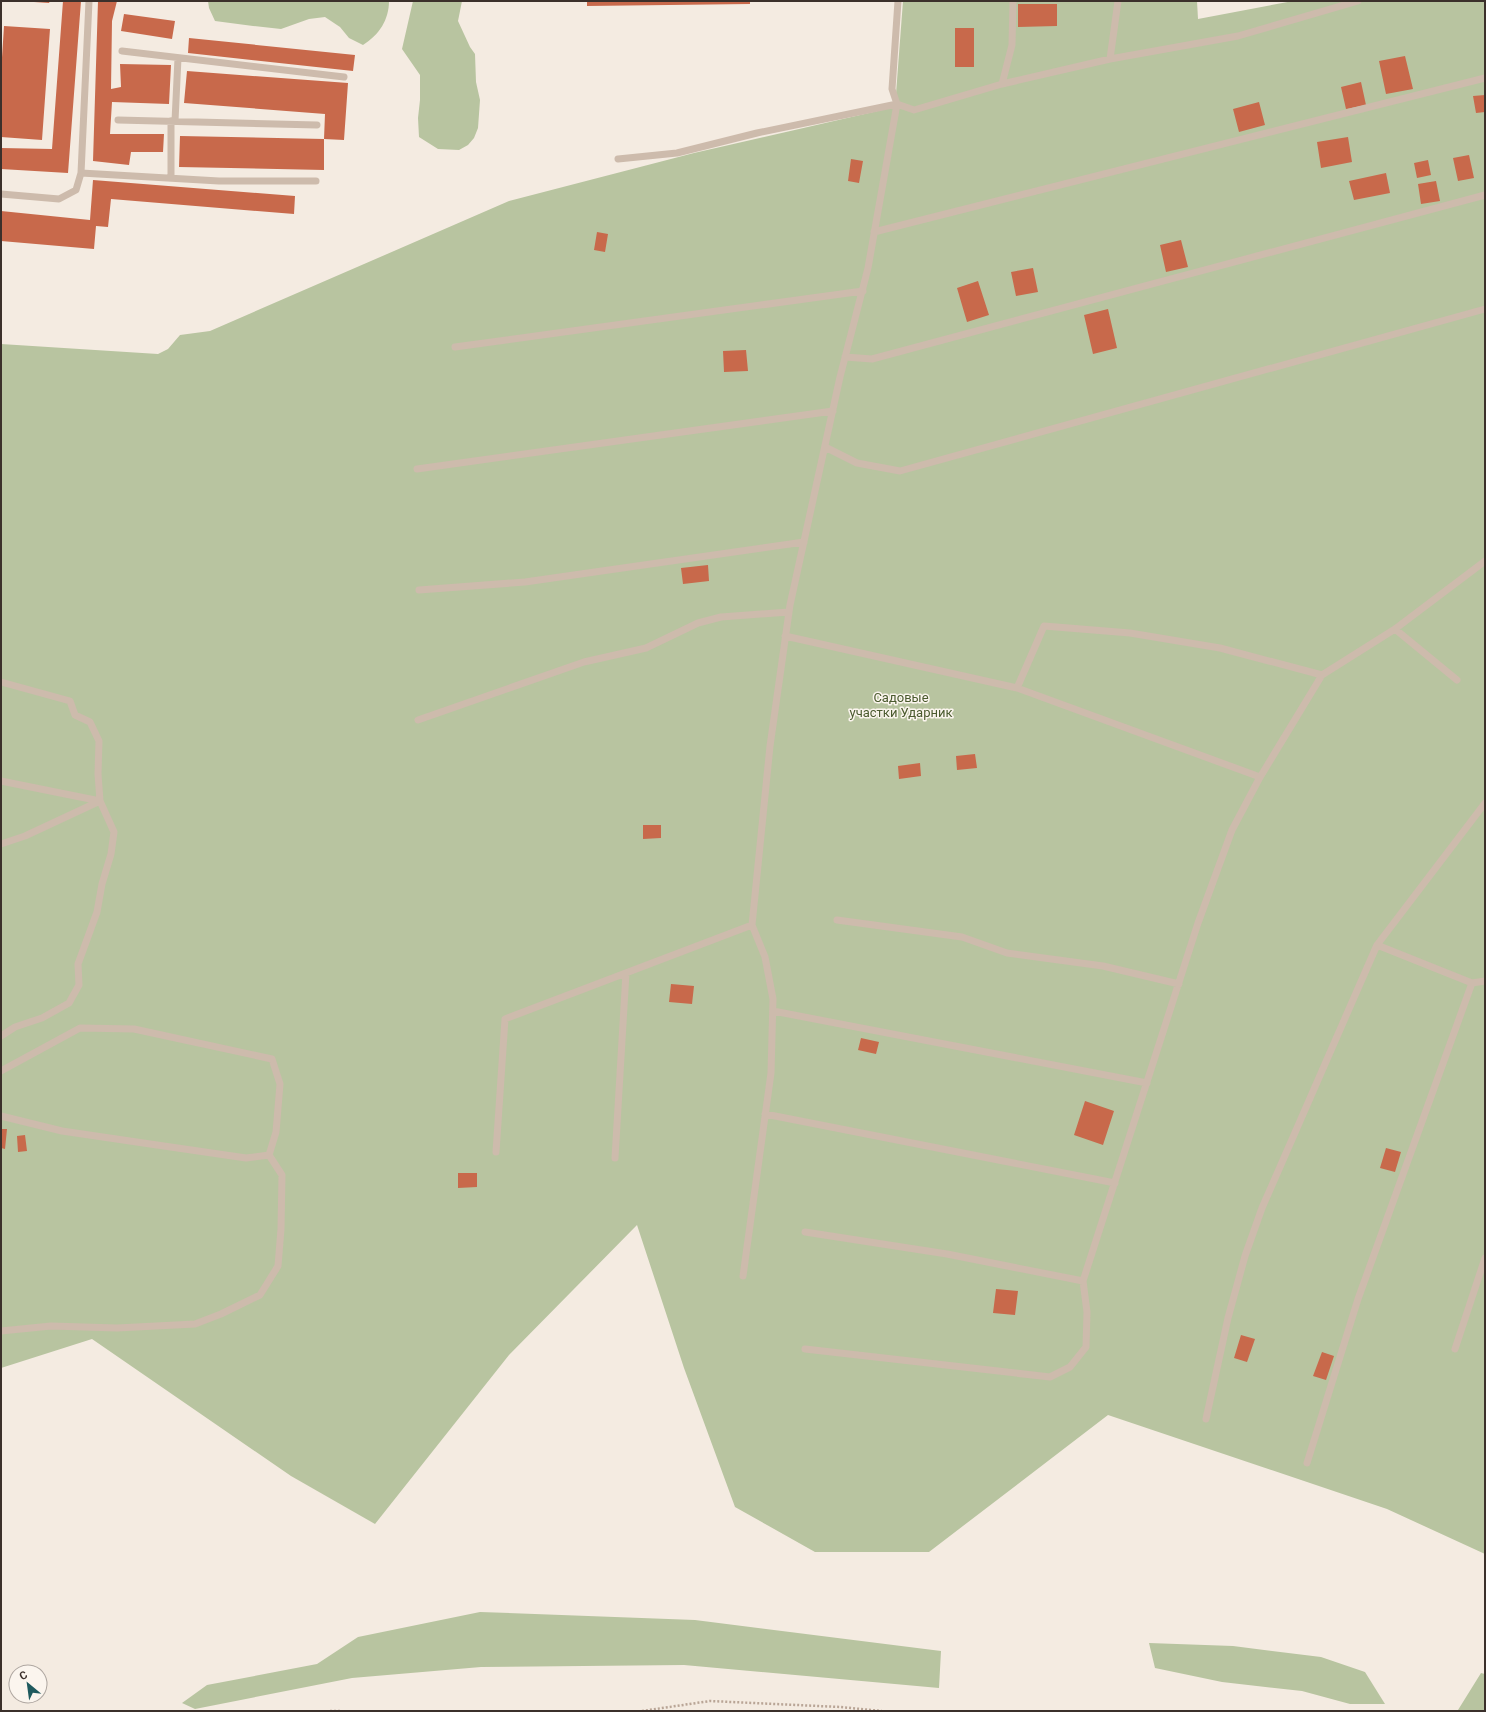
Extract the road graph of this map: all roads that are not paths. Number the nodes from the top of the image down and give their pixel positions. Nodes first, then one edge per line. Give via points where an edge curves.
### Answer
1 (89, 1) edge
2 (898, 1) edge
3 (1013, 1) edge
4 (1118, 1) edge
5 (1358, 1) edge
6 (122, 51) dead end
7 (178, 58) junction
8 (1110, 59) junction
9 (344, 77) dead end
10 (1485, 78) edge
11 (1002, 84) junction
12 (897, 104) junction
13 (118, 120) dead end
14 (173, 121) junction
15 (317, 125) dead end
16 (618, 159) dead end
17 (80, 173) junction
18 (171, 178) junction
19 (316, 181) dead end
20 (1, 194) edge
21 (1485, 195) edge
22 (874, 232) junction
23 (863, 291) junction
24 (1485, 309) edge
25 (455, 347) dead end
26 (846, 357) junction
27 (833, 411) junction
28 (825, 447) junction
29 (417, 469) dead end
30 (804, 542) junction
31 (1485, 561) edge
32 (419, 590) dead end
33 (789, 612) junction
34 (1395, 629) junction
35 (785, 636) junction
36 (1322, 675) junction
37 (1457, 680) dead end
38 (1, 682) edge
39 (1017, 688) junction
40 (418, 720) dead end
41 (1260, 777) junction
42 (1, 781) edge
43 (100, 801) junction
44 (1485, 803) edge
45 (1, 844) edge
46 (837, 920) dead end
47 (752, 925) junction
48 (1377, 945) junction
49 (626, 973) junction
50 (1484, 980) edge
51 (1179, 984) junction
52 (1472, 984) junction
53 (773, 1011) junction
54 (1, 1036) edge
55 (1, 1071) edge
56 (1147, 1082) junction
57 (765, 1114) junction
58 (1, 1116) edge
59 (496, 1152) dead end
60 (269, 1155) junction
61 (615, 1158) dead end
62 (1115, 1183) junction
63 (805, 1232) dead end
64 (1485, 1258) edge
65 (743, 1276) dead end
66 (1083, 1281) junction
67 (1, 1331) edge
68 (805, 1348) dead end
69 (1455, 1350) dead end
70 (1206, 1419) dead end
71 (1307, 1463) dead end

1 - 17 lane
2 - 12 lane via 892,89
3 - 11 lane via 1012,45
4 - 8 lane
5 - 8 lane via 1238,36
6 - 7 lane
7 - 9 lane
7 - 14 lane
8 - 11 lane
10 - 22 lane
11 - 12 lane via 914,110
12 - 16 lane via 677,153
12 - 22 lane
13 - 14 lane
14 - 15 lane
14 - 18 lane
17 - 18 lane
17 - 20 lane via 76,190 59,199
18 - 19 lane via 219,182
21 - 26 lane via 872,358
22 - 23 lane
23 - 25 lane
23 - 26 lane
24 - 28 lane via 900,471 857,463
26 - 27 lane
27 - 28 lane
27 - 29 lane
28 - 30 lane
30 - 32 lane via 525,582
30 - 33 lane
31 - 34 lane
33 - 35 lane
33 - 40 lane via 721,617 698,623 646,648 584,662
34 - 36 lane
34 - 37 lane
35 - 39 lane
35 - 47 lane via 770,746
36 - 39 lane via 1220,648 1130,633 1044,626
36 - 41 lane
38 - 43 lane via 70,701 75,714 90,722 99,741
39 - 41 lane
41 - 51 lane via 1232,830
42 - 43 lane
43 - 45 lane via 25,836
43 - 54 lane via 114,832 98,912 78,964 79,985 69,1003
44 - 48 lane
46 - 51 lane via 962,937 1007,953 1102,966
47 - 49 lane
47 - 53 lane via 765,957
48 - 52 lane
48 - 70 lane via 1262,1208 1245,1256 1228,1318
49 - 59 lane via 505,1019
49 - 61 lane
50 - 52 lane
51 - 56 lane
52 - 71 lane via 1358,1299
53 - 56 lane
53 - 57 lane via 771,1073
55 - 60 lane via 80,1028 134,1029 272,1059 280,1084 276,1132
56 - 62 lane
57 - 62 lane
57 - 65 lane
58 - 60 lane via 62,1131 156,1145 246,1158
60 - 67 lane via 282,1175 278,1266 260,1295 195,1324 117,1328 51,1326
62 - 66 lane
63 - 66 lane via 947,1254
64 - 69 lane
66 - 68 lane via 1087,1312 1086,1347 1070,1367 1050,1377

